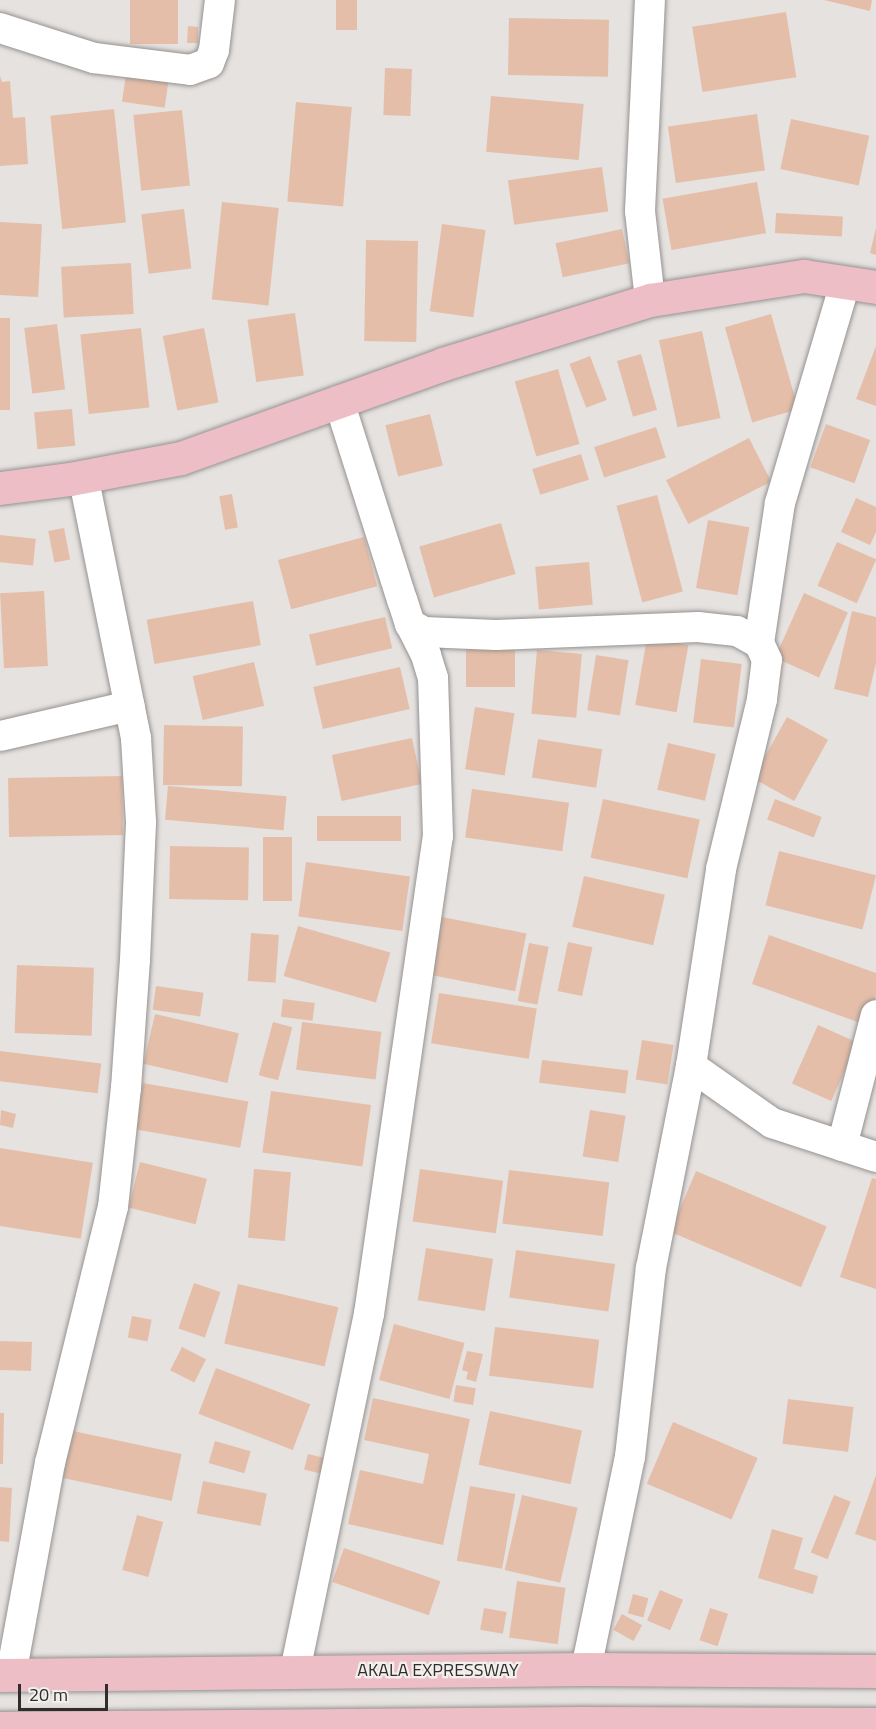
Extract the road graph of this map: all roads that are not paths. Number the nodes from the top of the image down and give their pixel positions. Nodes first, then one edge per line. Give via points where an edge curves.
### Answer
1 (220, 0) edge
2 (650, 0) edge
3 (0, 28) edge
4 (860, 285) edge
5 (650, 300) junction
6 (339, 401) junction
7 (83, 476) junction
8 (0, 488) edge
9 (410, 624) junction
10 (759, 643) junction
11 (130, 706) junction
12 (0, 736) edge
13 (876, 1016) edge
14 (691, 1066) junction
15 (842, 1146) junction
16 (876, 1157) edge
17 (586, 1669) junction
18 (295, 1671) junction
19 (876, 1671) edge
20 (5, 1675) edge
21 (876, 1724) edge
22 (0, 1728) edge

1 - 3 street via 209,63 190,70 94,58
2 - 5 street via 640,211
4 - 5 main road via 804,276
4 - 10 street via 780,503
5 - 6 main road via 442,364
6 - 7 main road via 181,458
6 - 9 street
7 - 8 main road
7 - 11 street
9 - 10 street via 424,632 496,635 698,627 737,631
9 - 18 street via 433,678 438,836 369,1314
10 - 14 street via 767,660 762,699 721,869
11 - 12 street
11 - 20 street via 141,822 135,960 113,1207 50,1463
13 - 15 street
14 - 15 street via 772,1123
14 - 17 street via 651,1268 630,1457
15 - 16 street
17 - 18 main road, AKALA EXPRESSWAY
17 - 19 main road, AKALA EXPRESSWAY
18 - 20 main road, AKALA EXPRESSWAY
21 - 22 main road via 580,1722

